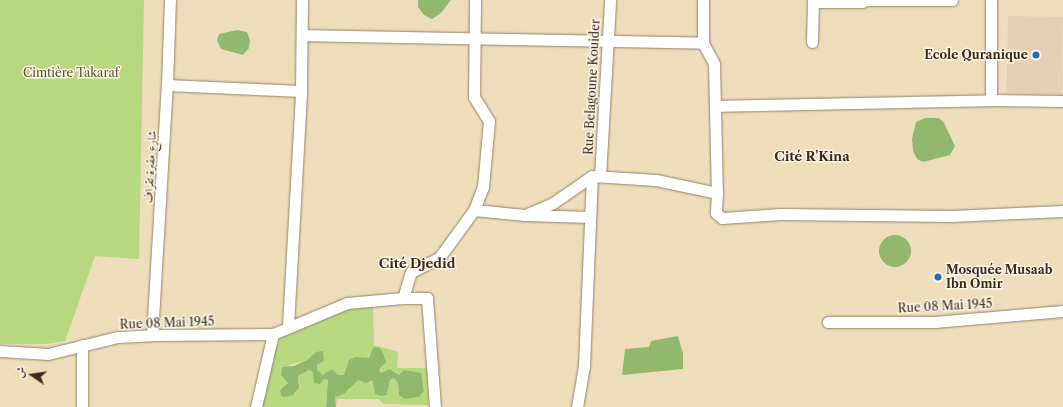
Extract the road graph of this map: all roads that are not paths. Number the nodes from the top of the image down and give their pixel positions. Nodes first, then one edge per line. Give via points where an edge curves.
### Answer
1 (170, 0) edge
2 (302, 0) edge
3 (476, 0) edge
4 (610, 0) edge
5 (703, 0) edge
6 (952, 0) edge
7 (991, 0) edge
8 (813, 1) edge
9 (862, 1) edge
10 (302, 35) junction
11 (474, 38) junction
12 (608, 41) junction
13 (812, 42) dead end
14 (703, 43) junction
15 (168, 85) junction
16 (302, 91) junction
17 (991, 100) junction
18 (1063, 101) edge
19 (716, 106) junction
20 (596, 176) junction
21 (717, 193) junction
22 (474, 210) junction
23 (1063, 210) edge
24 (525, 215) junction
25 (590, 217) junction
26 (403, 298) junction
27 (1063, 311) edge
28 (828, 322) dead end
29 (288, 326) junction
30 (273, 334) junction
31 (152, 335) junction
32 (82, 345) junction
33 (0, 351) edge
34 (82, 407) edge
35 (256, 407) edge
36 (435, 407) edge
37 (577, 407) edge

1 - 15 street, شارع مقبرة تقراف
2 - 10 street
3 - 11 street
4 - 12 street, Rue Belagoune Kouider
5 - 14 street
6 - 9 street
7 - 17 street
8 - 9 street
8 - 13 street
10 - 11 street
10 - 16 street
11 - 12 street
11 - 22 street via 474,97 489,121 483,187
12 - 14 street
12 - 20 street, Rue Belagoune Kouider
14 - 19 street via 714,64
15 - 16 street
15 - 31 street, شارع مقبرة تقراف
16 - 29 street
17 - 18 street
17 - 19 street
19 - 21 street
20 - 21 street via 656,180
20 - 24 street via 553,203
20 - 25 street, Rue Belagoune Kouider
21 - 23 street via 716,213 722,218 781,214 951,216
22 - 24 street
22 - 26 street via 439,258 410,272
24 - 25 street
25 - 37 street, Rue Belagoune Kouider via 584,366
26 - 29 street, Rue 08 Mai 1945 via 347,303
26 - 36 street, Rue 08 Mai 1945 via 427,298
27 - 28 street, Rue 08 Mai 1945 via 934,322
29 - 30 street, Rue 08 Mai 1945
30 - 31 street, Rue 08 Mai 1945
30 - 35 street
31 - 32 street, Rue 08 Mai 1945 via 118,337
32 - 33 street, Rue 08 Mai 1945 via 48,354
32 - 34 street

